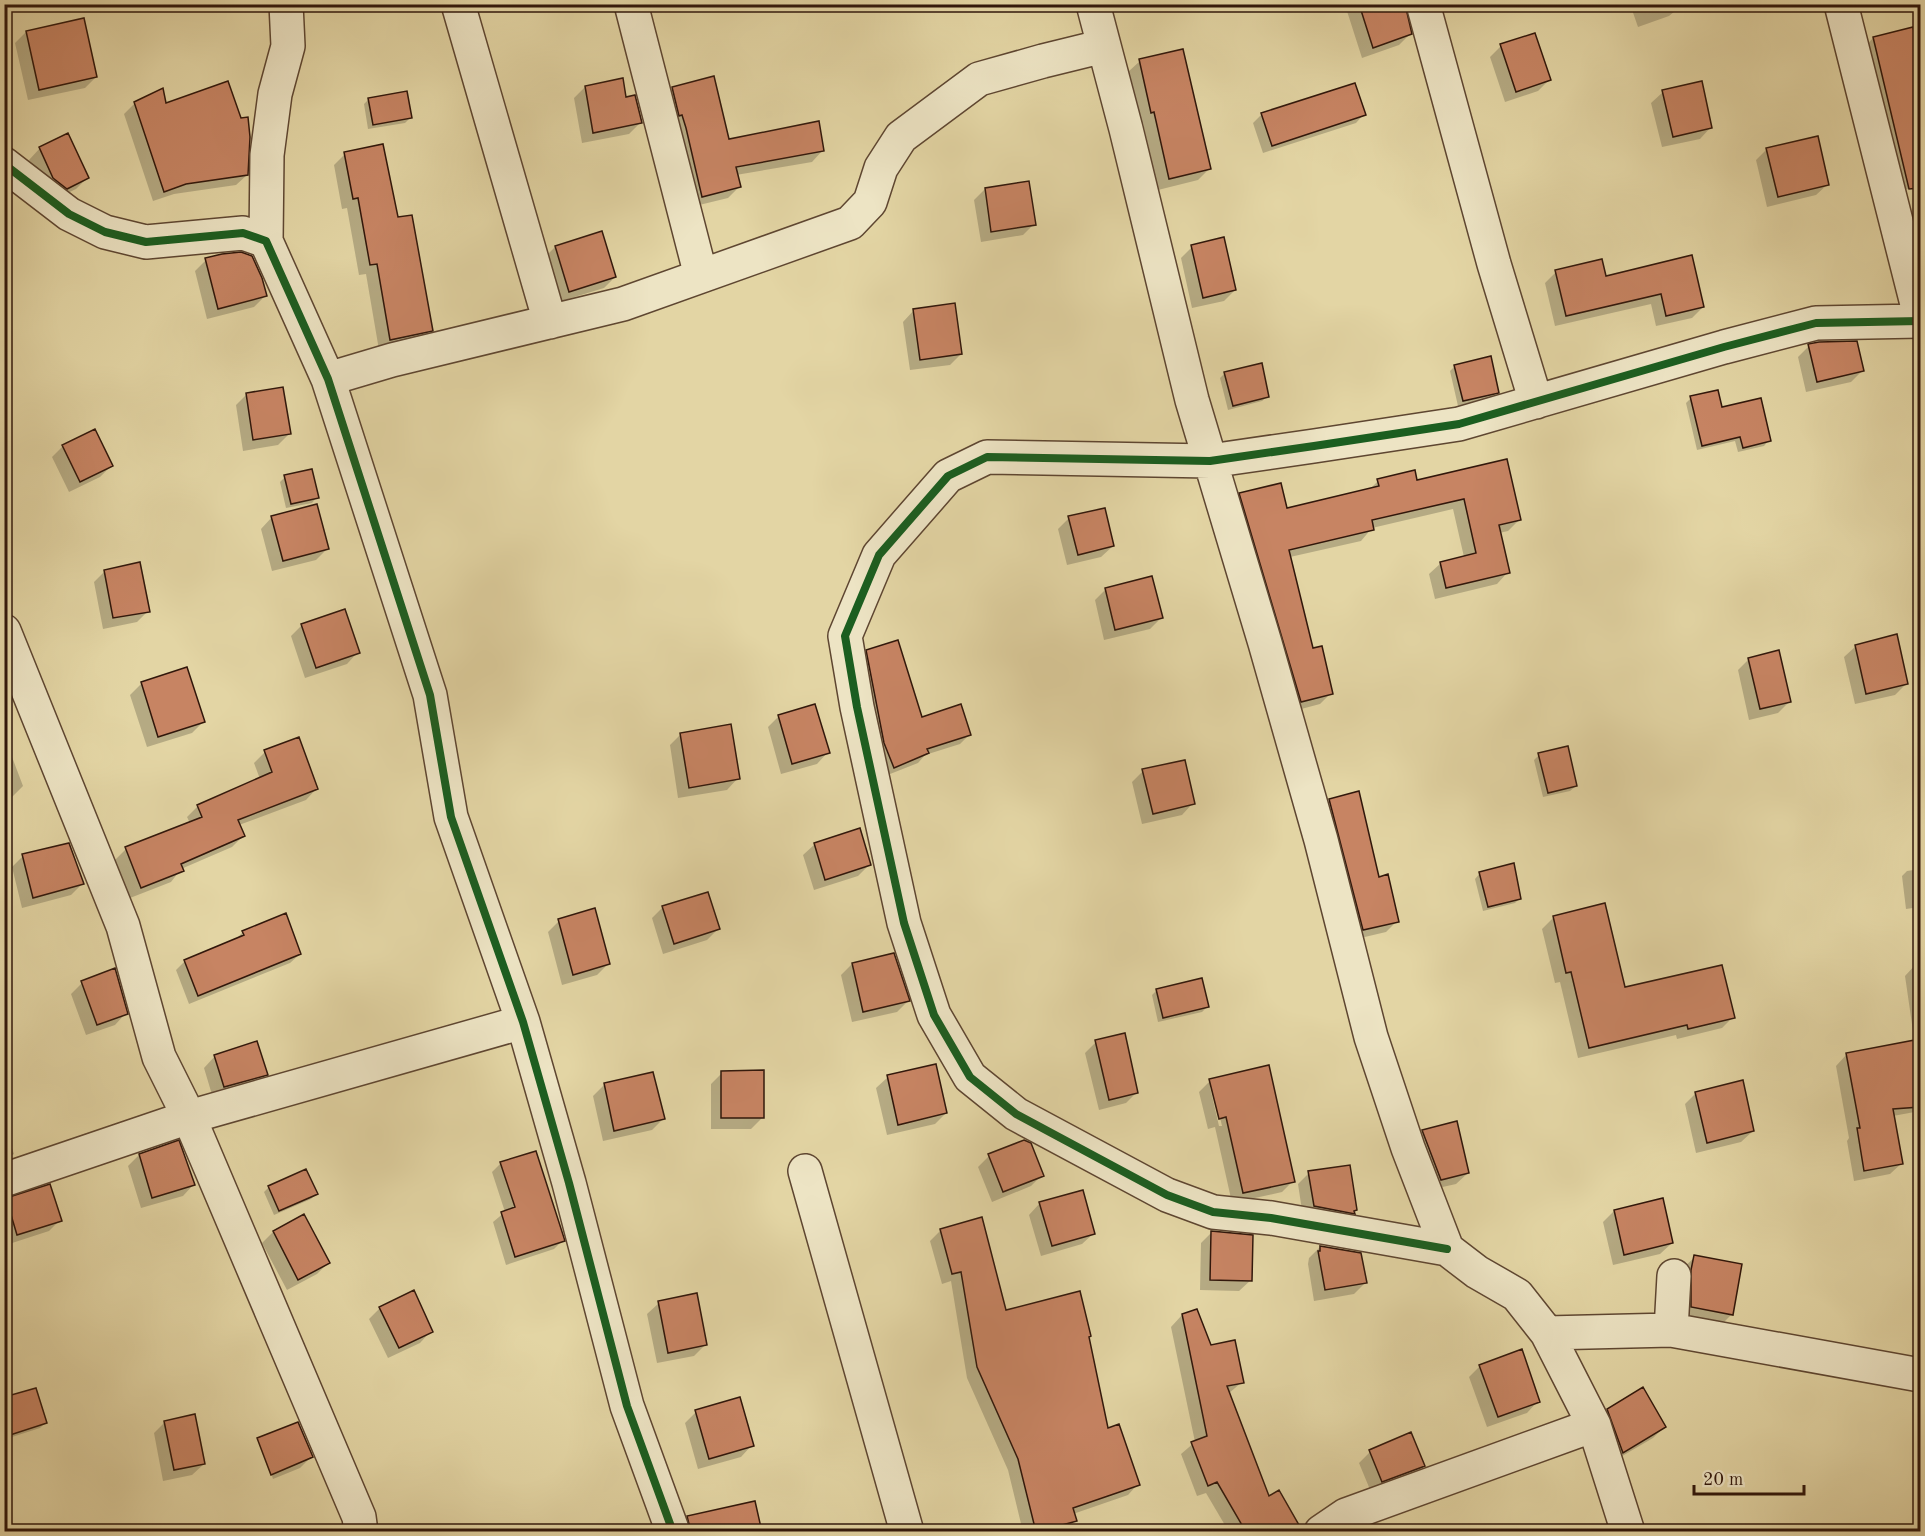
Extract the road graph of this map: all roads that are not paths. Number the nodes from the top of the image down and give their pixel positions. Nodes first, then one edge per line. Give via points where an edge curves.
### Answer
1 (286, 4) edge
2 (458, 4) edge
3 (631, 4) edge
4 (1093, 4) edge
5 (1422, 4) edge
6 (1841, 4) edge
7 (1104, 46) junction
8 (4, 164) edge
9 (266, 241) junction
10 (701, 276) junction
11 (1920, 318) edge
12 (550, 322) junction
13 (328, 380) junction
14 (1536, 402) junction
15 (1210, 461) junction
16 (4, 630) edge
17 (523, 1022) junction
18 (189, 1117) junction
19 (805, 1171) dead end
20 (4, 1180) edge
21 (1447, 1249) junction
22 (1674, 1276) dead end
23 (1671, 1330) junction
24 (1547, 1333) junction
25 (1920, 1375) edge
26 (1594, 1425) junction
27 (362, 1532) edge
28 (674, 1532) edge
29 (907, 1532) edge
30 (1321, 1532) edge
31 (1628, 1532) edge

1 - 9 street via 288,46 275,94 267,156
2 - 12 street
3 - 10 street
4 - 7 street
5 - 14 street
6 - 11 street
7 - 10 street via 979,79 901,136 881,168 870,202 850,223
7 - 15 street
8 - 9 street via 69,214 105,232 146,242 243,232
9 - 13 street
10 - 12 street via 623,304
11 - 14 street via 1816,323
12 - 13 street via 392,360
13 - 17 street via 430,695 451,817
14 - 15 street via 1459,424
15 - 21 street via 1317,829 1371,1037
15 - 21 street via 987,457 948,476 879,555 845,636 904,923 934,1015 970,1077 1016,1114 1167,1195 1213,1212 1271,1218
16 - 18 street via 123,926 159,1057
17 - 18 street
17 - 28 street via 627,1406
18 - 20 street
18 - 27 street via 320,1423
19 - 29 street
21 - 24 street via 1516,1295
22 - 23 street
23 - 24 street
23 - 25 street
24 - 26 street
26 - 30 street via 1346,1515
26 - 31 street

